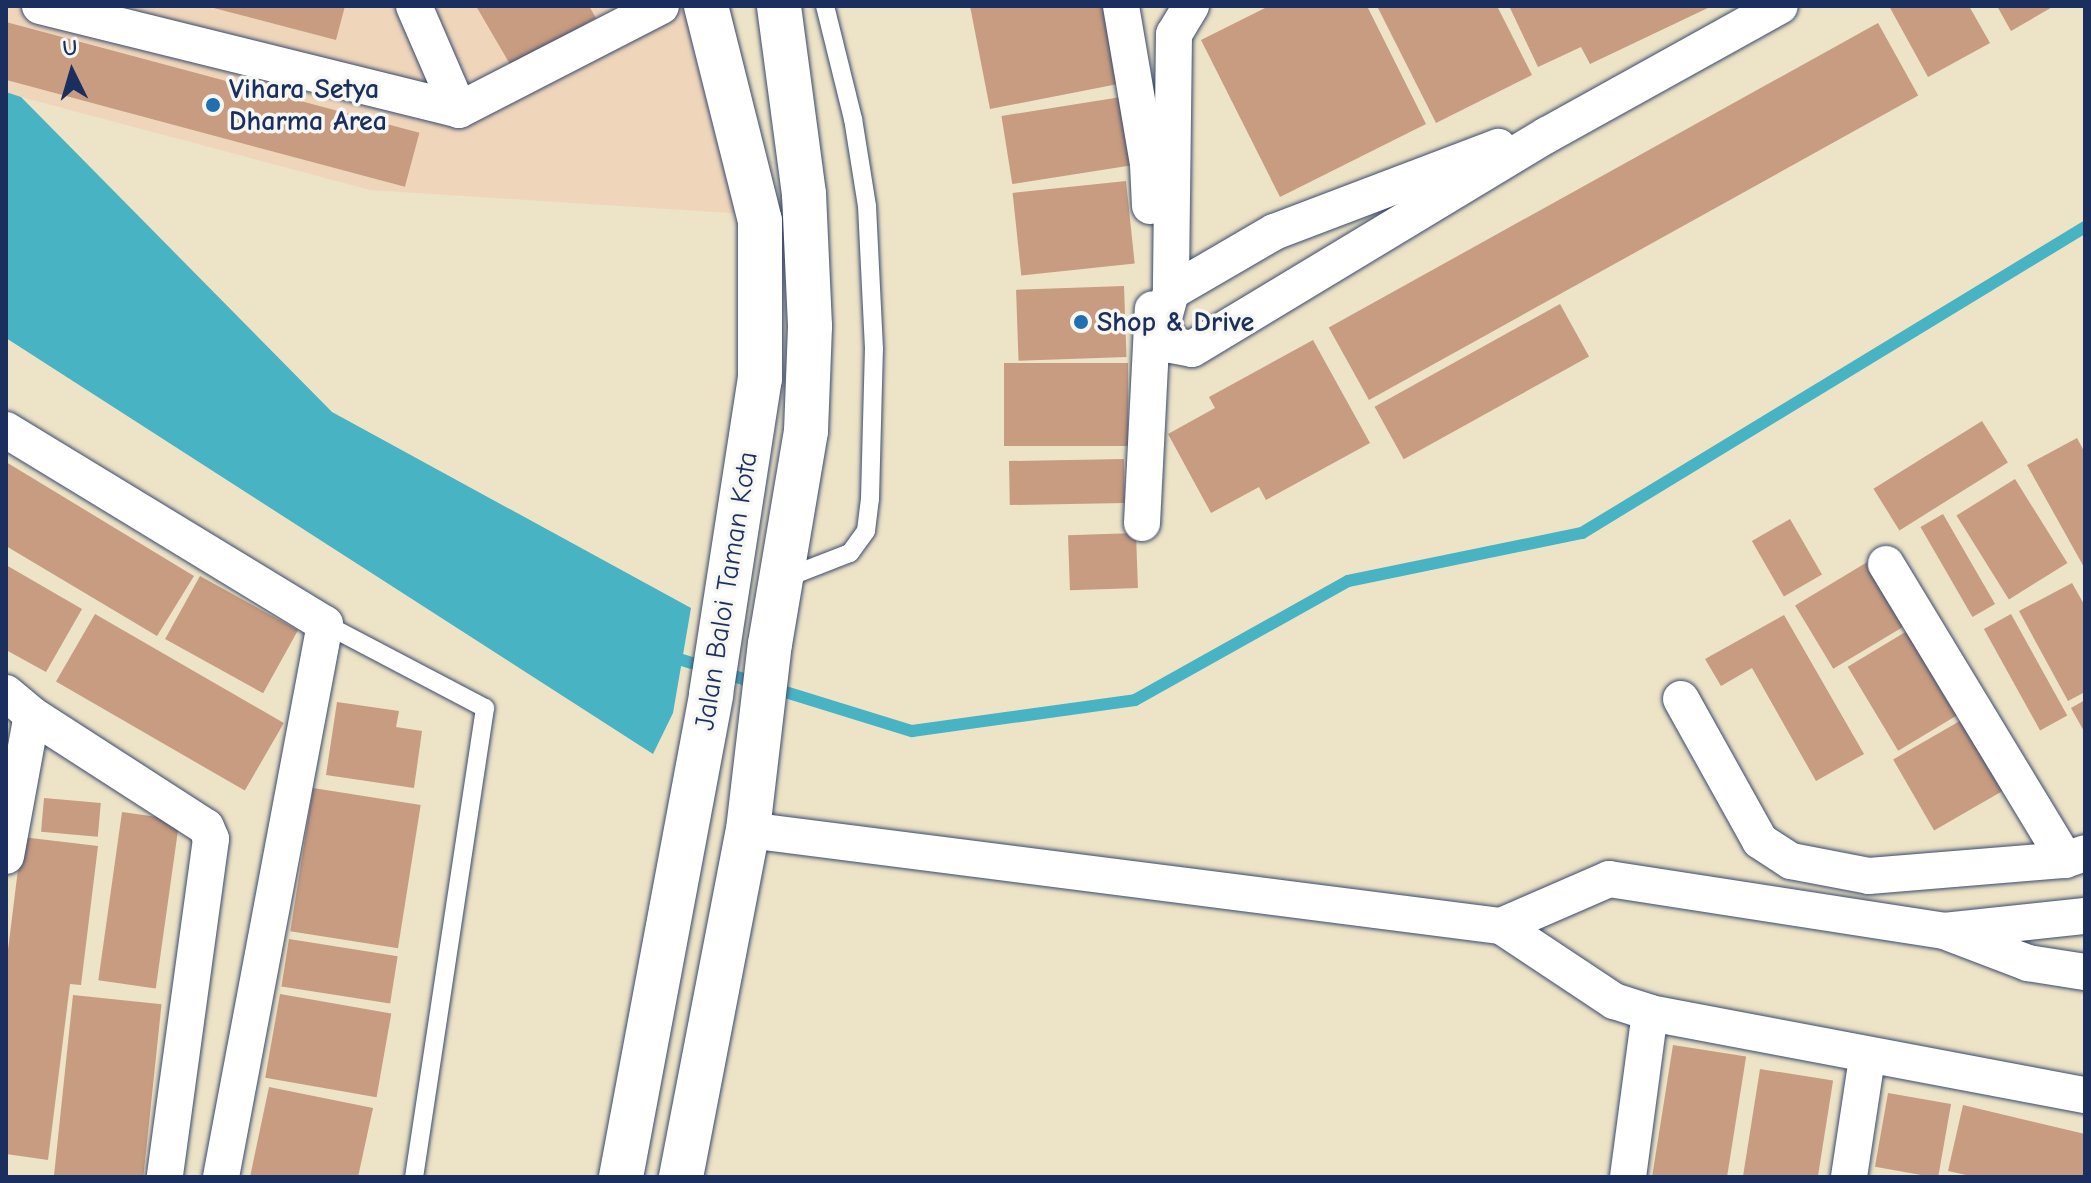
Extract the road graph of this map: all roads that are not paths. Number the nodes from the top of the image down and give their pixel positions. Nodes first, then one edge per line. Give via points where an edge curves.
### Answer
1 (40, 6) edge
2 (414, 6) edge
3 (706, 6) edge
4 (779, 6) edge
5 (825, 6) edge
6 (1121, 6) edge
7 (1191, 6) edge
8 (1780, 6) edge
9 (643, 10) edge
10 (459, 110) junction
11 (1547, 135) junction
12 (1171, 292) junction
13 (6, 430) edge
14 (1142, 523) dead end
15 (1886, 564) dead end
16 (781, 580) junction
17 (322, 622) junction
18 (1681, 699) dead end
19 (19, 704) edge
20 (748, 830) junction
21 (6, 856) edge
22 (2075, 857) edge
23 (2085, 916) edge
24 (1501, 926) junction
25 (1944, 931) junction
26 (2085, 972) edge
27 (1650, 1013) junction
28 (1867, 1058) junction
29 (2085, 1095) edge
30 (165, 1177) edge
31 (221, 1177) edge
32 (414, 1177) edge
33 (621, 1177) edge
34 (681, 1177) edge
35 (1628, 1177) edge
36 (1849, 1177) edge

1 - 10 street
2 - 10 street
3 - 33 highway, Jalan Baloi Taman Kota via 760,221 760,379 711,694
4 - 16 highway, Jalan Baloi Taman Kota via 804,194 810,326 806,431
5 - 16 lane via 853,119 867,206 874,349 870,499 866,531 850,553
6 - 14 street via 1148,164 1153,264
7 - 12 street via 1174,34
8 - 11 street
9 - 10 street
11 - 12 street via 1489,149 1274,232
11 - 12 street via 1192,349 1172,345 1162,325
13 - 17 street
15 - 22 street
16 - 20 highway, Jalan Baloi Taman Kota
17 - 31 street
17 - 32 lane via 485,708
18 - 22 street via 1760,841 1791,861 1869,876
19 - 21 street
19 - 30 street via 206,827 211,839
20 - 24 street
20 - 34 highway, Jalan Baloi Taman Kota
23 - 25 street
24 - 25 street via 1609,879
24 - 27 street via 1614,1001
25 - 26 street via 2028,963
27 - 28 street
27 - 35 street
28 - 29 street
28 - 36 street

